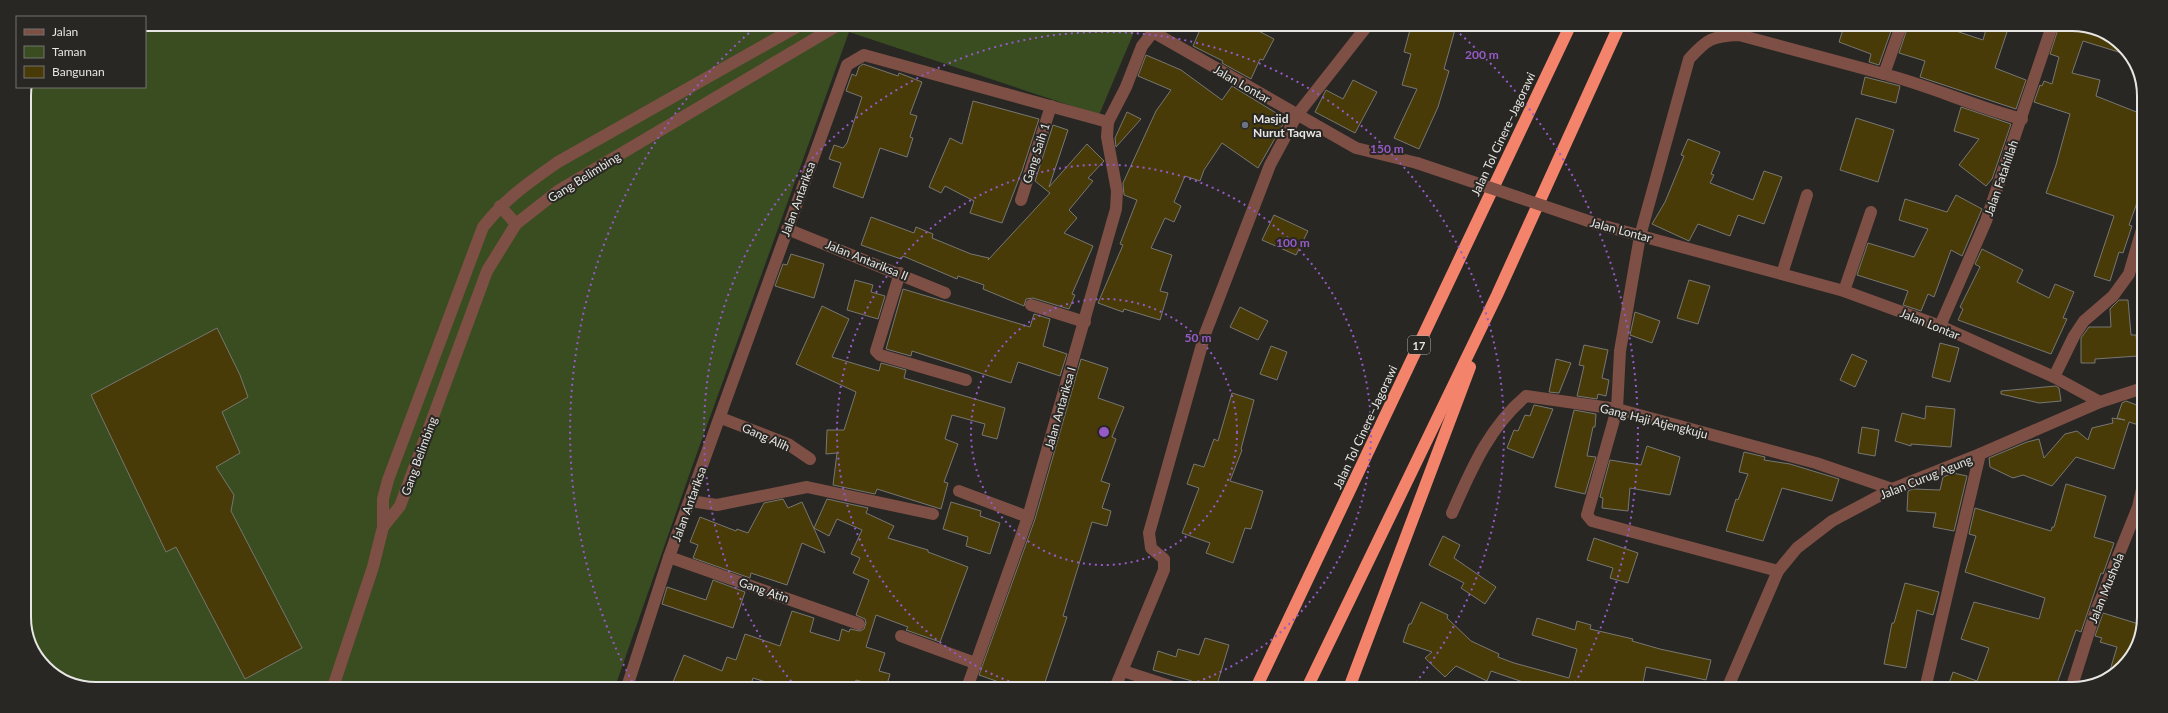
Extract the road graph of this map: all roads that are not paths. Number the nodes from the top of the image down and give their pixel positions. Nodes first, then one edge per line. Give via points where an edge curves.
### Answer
1 (789, 31) edge
2 (828, 31) edge
3 (1153, 31) edge
4 (1157, 31) edge
5 (1363, 31) edge
6 (1568, 31) edge
7 (1617, 31) edge
8 (1899, 31) edge
9 (2050, 31) edge
10 (1884, 74) junction
11 (1051, 106) junction
12 (1297, 115) junction
13 (2022, 119) junction
14 (1108, 122) junction
15 (1806, 195) dead end
16 (1021, 200) dead end
17 (500, 206) junction
18 (1871, 212) dead end
19 (516, 224) junction
20 (787, 229) junction
21 (1640, 236) junction
22 (2137, 247) edge
23 (900, 273) junction
24 (1782, 274) junction
25 (1844, 291) junction
26 (945, 293) dead end
27 (1497, 295) junction
28 (1031, 305) dead end
29 (1085, 322) junction
30 (1940, 326) junction
31 (2054, 377) junction
32 (966, 380) dead end
33 (2137, 390) edge
34 (2100, 402) junction
35 (1617, 409) junction
36 (721, 418) junction
37 (1980, 454) junction
38 (810, 459) dead end
39 (1892, 489) junction
40 (959, 491) dead end
41 (690, 501) junction
42 (2137, 509) edge
43 (1452, 513) dead end
44 (933, 514) dead end
45 (1028, 517) junction
46 (383, 527) junction
47 (669, 557) junction
48 (1778, 571) junction
49 (859, 624) dead end
50 (901, 636) dead end
51 (975, 663) junction
52 (1123, 671) junction
53 (335, 682) edge
54 (629, 682) edge
55 (969, 682) edge
56 (1118, 682) edge
57 (1157, 682) edge
58 (1258, 682) edge
59 (1310, 682) edge
60 (1351, 682) edge
61 (1730, 682) edge
62 (1927, 682) edge
63 (2073, 682) edge

1 - 17 street, Gang Belimbing via 558,162
2 - 19 street, Gang Belimbing via 558,191
3 - 14 street via 1142,46 1126,87
4 - 12 street, Jalan Lontar
5 - 12 street
6 - 58 highway, Jalan Tol Cinere–Jagorawi / 17
7 - 27 highway
8 - 10 street
9 - 13 street, Jalan Fatahillah
10 - 13 street via 1993,112
10 - 21 street via 1738,35 1720,36 1704,43 1689,59
11 - 14 street, Jalan Antariksa
11 - 16 street, Gang Saih 1
11 - 20 street, Jalan Antariksa via 864,54 847,65
12 - 21 street, Jalan Lontar, bridge via 1356,148 1417,163
12 - 52 street via 1270,165 1205,334 1149,533 1150,548 1164,559 1164,570
13 - 30 street, Jalan Fatahillah via 1986,221
14 - 29 street, Jalan Antariksa I via 1107,137 1117,191 1116,209
15 - 24 street
17 - 19 street
17 - 46 street, Gang Belimbing via 483,227 470,258 388,480 383,499
18 - 25 street
19 - 46 street, Gang Belimbing via 487,271 400,506
20 - 23 street, Jalan Antariksa II
20 - 36 street, Jalan Antariksa
21 - 24 street, Jalan Lontar
21 - 35 street via 1620,351
22 - 31 street via 2129,274 2113,296 2084,321
23 - 26 street, Jalan Antariksa II
23 - 32 street via 876,351 880,355
24 - 25 street, Jalan Lontar
25 - 30 street, Jalan Lontar
27 - 59 highway
27 - 60 highway
28 - 29 street
29 - 45 street, Jalan Antariksa I
30 - 31 street, Jalan Lontar
31 - 34 street, Jalan Lontar
33 - 34 street, Jalan Curug Agung
34 - 37 street, Jalan Curug Agung
35 - 39 street, Gang Haji Atjengkuju via 1816,463
35 - 43 street, Gang Haji Atjengkuju via 1526,396 1510,409 1489,436
35 - 48 street via 1587,515 1589,518 1623,531
36 - 38 street, Gang Alih via 788,444
36 - 41 street, Jalan Antariksa
37 - 39 street, Jalan Curug Agung
37 - 62 street
39 - 48 street, Jalan Curug Agung via 1832,521 1797,548
40 - 45 street
41 - 44 street via 717,506 807,487
41 - 47 street, Jalan Antariksa
42 - 63 street, Jalan Mushola via 2094,616
45 - 51 street, Jalan Antariksa I
46 - 53 street, Gang Belimbing via 373,567
47 - 49 street, Gang Atin
47 - 54 street, Jalan Antariksa
48 - 61 street, Jalan Curug Agung
50 - 51 street
51 - 55 street, Jalan Antariksa I
52 - 56 street
52 - 57 street

